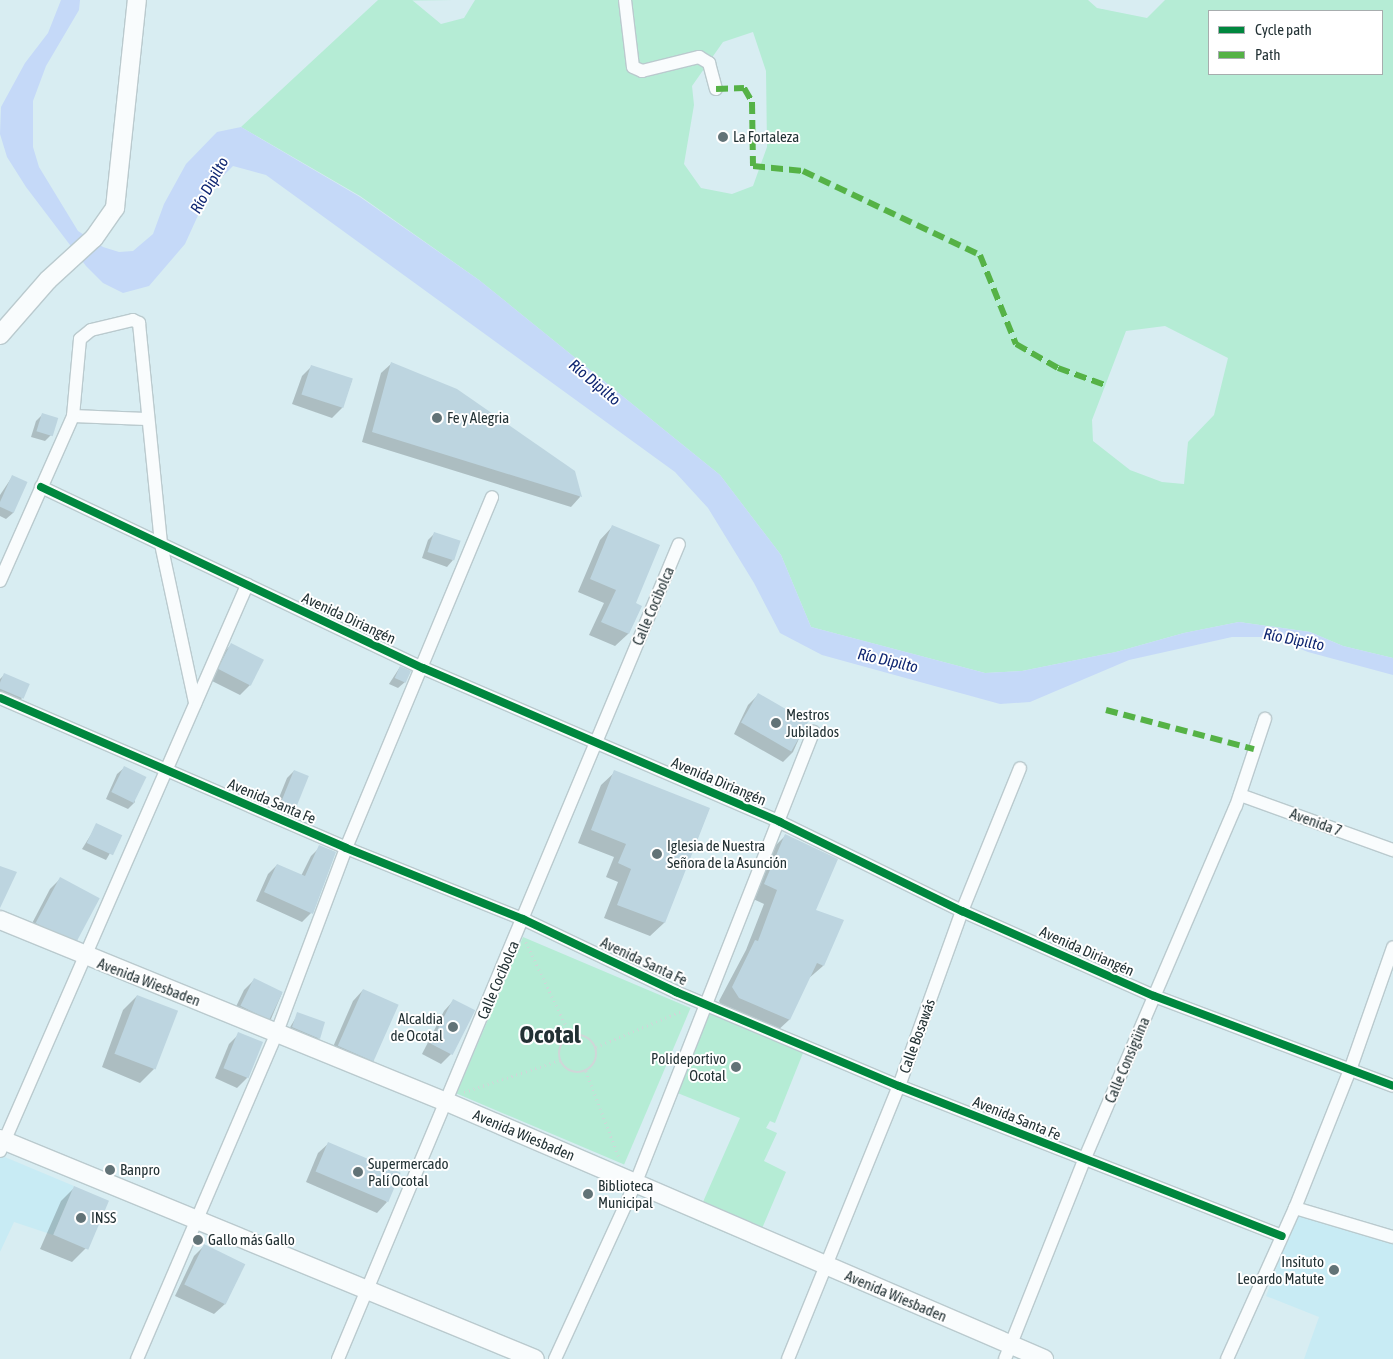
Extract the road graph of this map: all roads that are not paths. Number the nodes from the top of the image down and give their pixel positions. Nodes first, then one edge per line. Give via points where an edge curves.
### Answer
1 (137, 0) edge
2 (625, 0) edge
3 (716, 88) dead end
4 (0, 336) edge
5 (73, 416) junction
6 (146, 419) junction
7 (41, 487) junction
8 (492, 497) dead end
9 (161, 544) junction
10 (679, 544) dead end
11 (0, 581) edge
12 (247, 585) junction
13 (423, 668) junction
14 (0, 698) edge
15 (195, 703) junction
16 (1265, 719) dead end
17 (813, 732) dead end
18 (594, 745) junction
19 (1020, 768) dead end
20 (165, 771) junction
21 (1240, 795) junction
22 (780, 822) junction
23 (346, 848) junction
24 (1393, 850) edge
25 (962, 911) junction
26 (523, 919) junction
27 (0, 920) edge
28 (1393, 947) edge
29 (85, 957) junction
30 (1154, 996) junction
31 (704, 1004) junction
32 (276, 1032) junction
33 (1350, 1070) junction
34 (899, 1086) junction
35 (1393, 1086) edge
36 (447, 1102) junction
37 (2, 1143) edge
38 (1084, 1160) junction
39 (636, 1182) junction
40 (1295, 1208) junction
41 (198, 1221) junction
42 (1282, 1236) junction
43 (1393, 1237) edge
44 (825, 1266) junction
45 (368, 1292) junction
46 (1008, 1352) edge
47 (137, 1359) edge
48 (338, 1359) edge
49 (535, 1359) edge
50 (555, 1359) edge
51 (788, 1359) edge
52 (1044, 1359) edge
53 (1227, 1359) edge

1 - 4 street via 115,208 94,238 48,280
2 - 3 street via 633,67 642,71 699,57 710,63
5 - 6 street
5 - 6 street via 80,339 91,330 133,320 141,326
5 - 7 street
6 - 9 street
7 - 9 street, Avenida Diriangén
7 - 11 street
8 - 13 street
9 - 12 street, Avenida Diriangén
9 - 15 street
10 - 18 street, Calle Cocibolca
12 - 13 street, Avenida Diriangén
12 - 15 street
13 - 18 street, Avenida Diriangén
13 - 23 street
14 - 20 street, Avenida Santa Fe
15 - 20 street
16 - 21 street, Calle Consigüina
17 - 22 street
18 - 22 street, Avenida Diriangén
18 - 26 street, Calle Cocibolca
19 - 25 street, Calle Bosawás
20 - 23 street, Avenida Santa Fe
20 - 29 street
21 - 24 street, Avenida 7
21 - 30 street, Calle Consigüina
22 - 25 street, Avenida Diriangén
22 - 31 street
23 - 26 street, Avenida Santa Fe
23 - 32 street
25 - 30 street, Avenida Diriangén
25 - 34 street, Calle Bosawás
26 - 31 street, Avenida Santa Fe
26 - 36 street, Calle Cocibolca
27 - 29 street, Avenida Wiesbaden
28 - 33 street
29 - 32 street, Avenida Wiesbaden
29 - 37 street
30 - 33 street, Avenida Diriangén
30 - 38 street, Calle Consigüina
31 - 34 street, Avenida Santa Fe
31 - 39 street
32 - 36 street, Avenida Wiesbaden
32 - 41 street
33 - 35 street, Avenida Diriangén
33 - 40 street
34 - 38 street, Avenida Santa Fe
34 - 44 street, Calle Bosawás
36 - 39 street, Avenida Wiesbaden
36 - 45 street, Calle Cocibolca
37 - 41 street
38 - 42 street, Avenida Santa Fe
38 - 46 street, Calle Consigüina
39 - 44 street, Avenida Wiesbaden
39 - 50 street
40 - 42 street
40 - 43 street
41 - 45 street
41 - 47 street
42 - 53 street
44 - 46 street, Avenida Wiesbaden
44 - 51 street, Calle Bosawás
45 - 48 street, Calle Cocibolca
45 - 49 street
46 - 52 street, Avenida Wiesbaden

